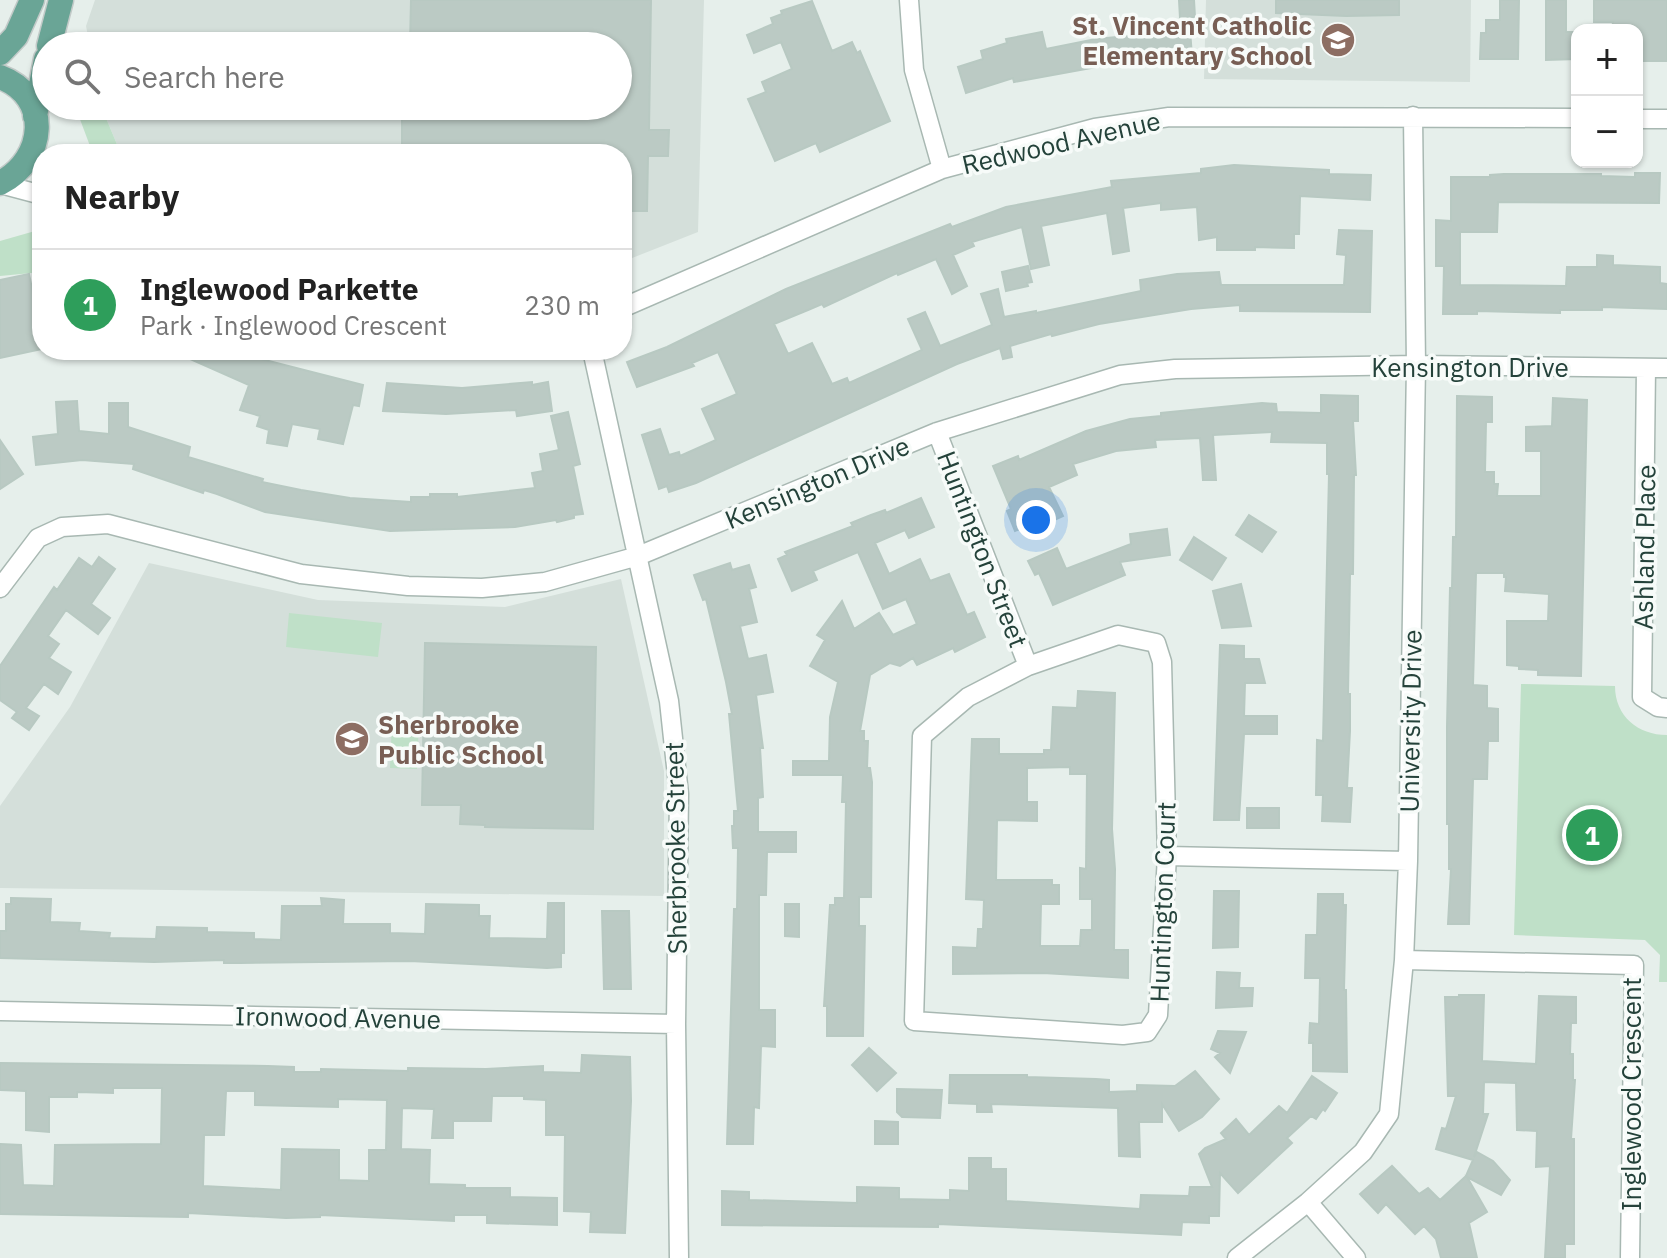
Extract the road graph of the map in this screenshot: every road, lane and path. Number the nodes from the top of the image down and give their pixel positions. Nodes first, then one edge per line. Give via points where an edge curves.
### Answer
1 (32, 0) edge
2 (61, 0) edge
3 (909, 0) edge
4 (53, 32) edge
5 (0, 53) edge
6 (0, 77) edge
7 (1413, 116) junction
8 (32, 117) edge
9 (1571, 118) edge
10 (1643, 119) edge
11 (1667, 119) edge
12 (32, 152) edge
13 (942, 169) junction
14 (0, 184) edge
15 (32, 192) edge
16 (632, 304) edge
17 (594, 360) edge
18 (1416, 365) junction
19 (1646, 368) junction
20 (1667, 368) edge
21 (937, 432) junction
22 (638, 556) junction
23 (0, 588) edge
24 (1028, 666) junction
25 (1667, 708) edge
26 (1167, 856) junction
27 (1408, 861) junction
28 (1404, 960) junction
29 (0, 1011) edge
30 (676, 1024) junction
31 (1308, 1202) junction
32 (679, 1258) edge
33 (1237, 1258) edge
34 (1356, 1258) edge
35 (1630, 1258) edge

1 - 5 main road via 16,36
2 - 4 main road
3 - 13 street via 914,70
6 - 8 main road via 20,89
7 - 9 street, Redwood Avenue
7 - 13 street, Redwood Avenue via 1169,117 1095,128
7 - 18 street, University Drive
10 - 11 street
12 - 14 main road
13 - 16 street, Redwood Avenue
14 - 15 street
17 - 22 street, Sherbrooke Street
18 - 19 street, Kensington Drive
18 - 21 street, Kensington Drive via 1175,369 1120,375
18 - 27 street, University Drive
19 - 20 street, Kensington Drive
19 - 25 street, Ashland Place via 1642,697
21 - 22 street, Kensington Drive
21 - 24 street, Huntington Street
22 - 23 street, Kensington Drive via 545,582 482,588 408,586 301,574 108,524 62,527 38,538
22 - 30 street, Sherbrooke Street via 669,701 679,794
24 - 26 street, Huntington Court via 1118,635 1156,643 1162,662
24 - 26 street, Huntington Court via 968,697 922,736 914,1021 1123,1035 1147,1032 1158,1015
26 - 27 street
27 - 28 street, University Drive
28 - 31 street, University Drive via 1389,1114 1363,1152
28 - 35 street, Inglewood Crescent via 1634,965
29 - 30 street, Ironwood Avenue
30 - 32 street, Sherbrooke Street
31 - 33 street, University Drive
31 - 34 street

